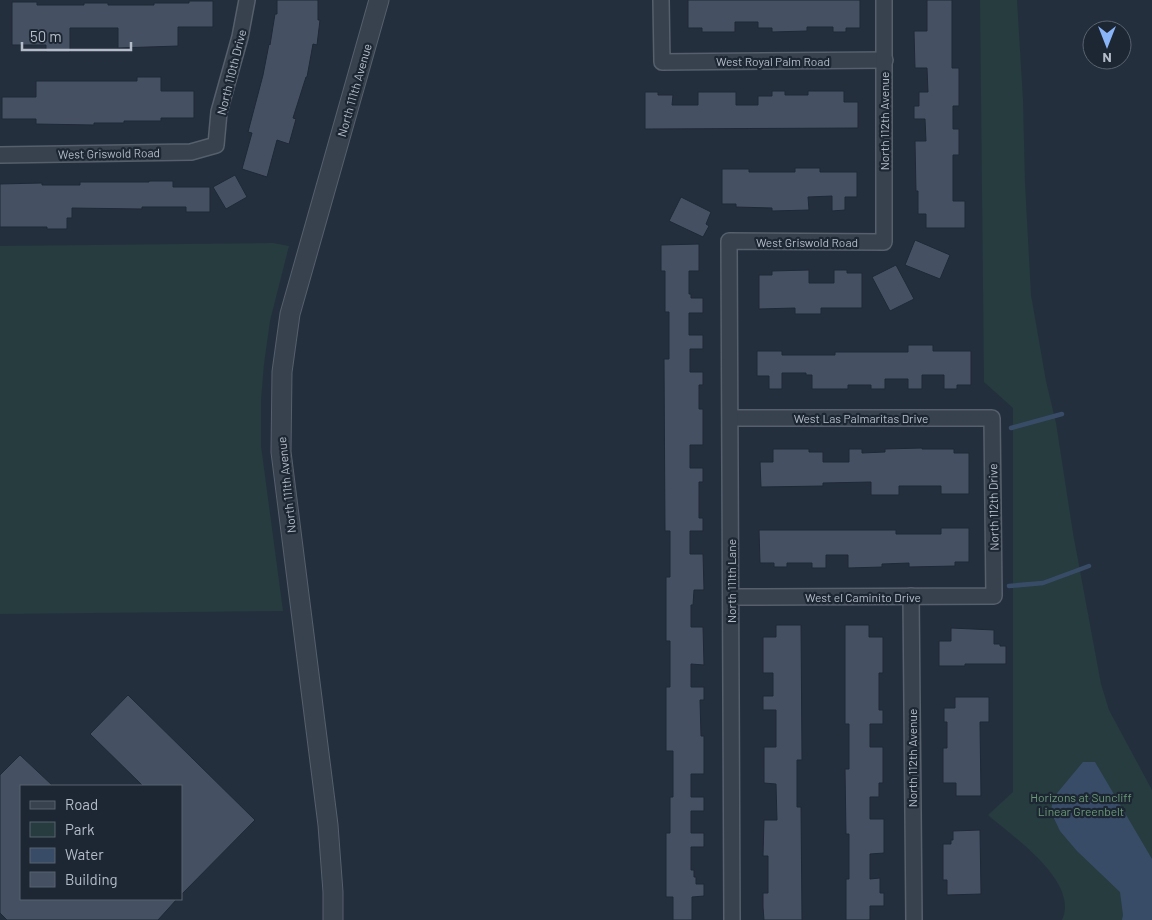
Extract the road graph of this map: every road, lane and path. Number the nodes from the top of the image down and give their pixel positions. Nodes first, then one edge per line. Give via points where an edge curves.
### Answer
1 (247, 0) edge
2 (379, 0) edge
3 (661, 0) edge
4 (884, 0) edge
5 (884, 60) junction
6 (216, 145) joint
7 (0, 155) edge
8 (729, 241) joint
9 (884, 242) joint
10 (731, 418) junction
11 (992, 418) joint
12 (911, 596) junction
13 (994, 596) joint
14 (732, 598) junction
15 (333, 920) edge
16 (732, 920) edge
17 (914, 920) edge

1 - 6 street, North 110th Drive via 219,112
2 - 15 street, North 111th Avenue via 290,314 281,389 281,452 328,825
3 - 5 street, West Royal Palm Road via 662,62
4 - 5 street, North 112th Avenue
5 - 9 street, North 112th Avenue
6 - 7 street, West Griswold Road via 191,152
8 - 9 street, West Griswold Road
8 - 10 street, North 111th Lane
10 - 11 street, West Las Palmaritas Drive
10 - 14 street, North 111th Lane
11 - 13 street, North 112th Drive
12 - 13 street, West el Caminito Drive
12 - 14 street, West el Caminito Drive
12 - 17 street, North 112th Avenue
14 - 16 street, North 111th Lane

